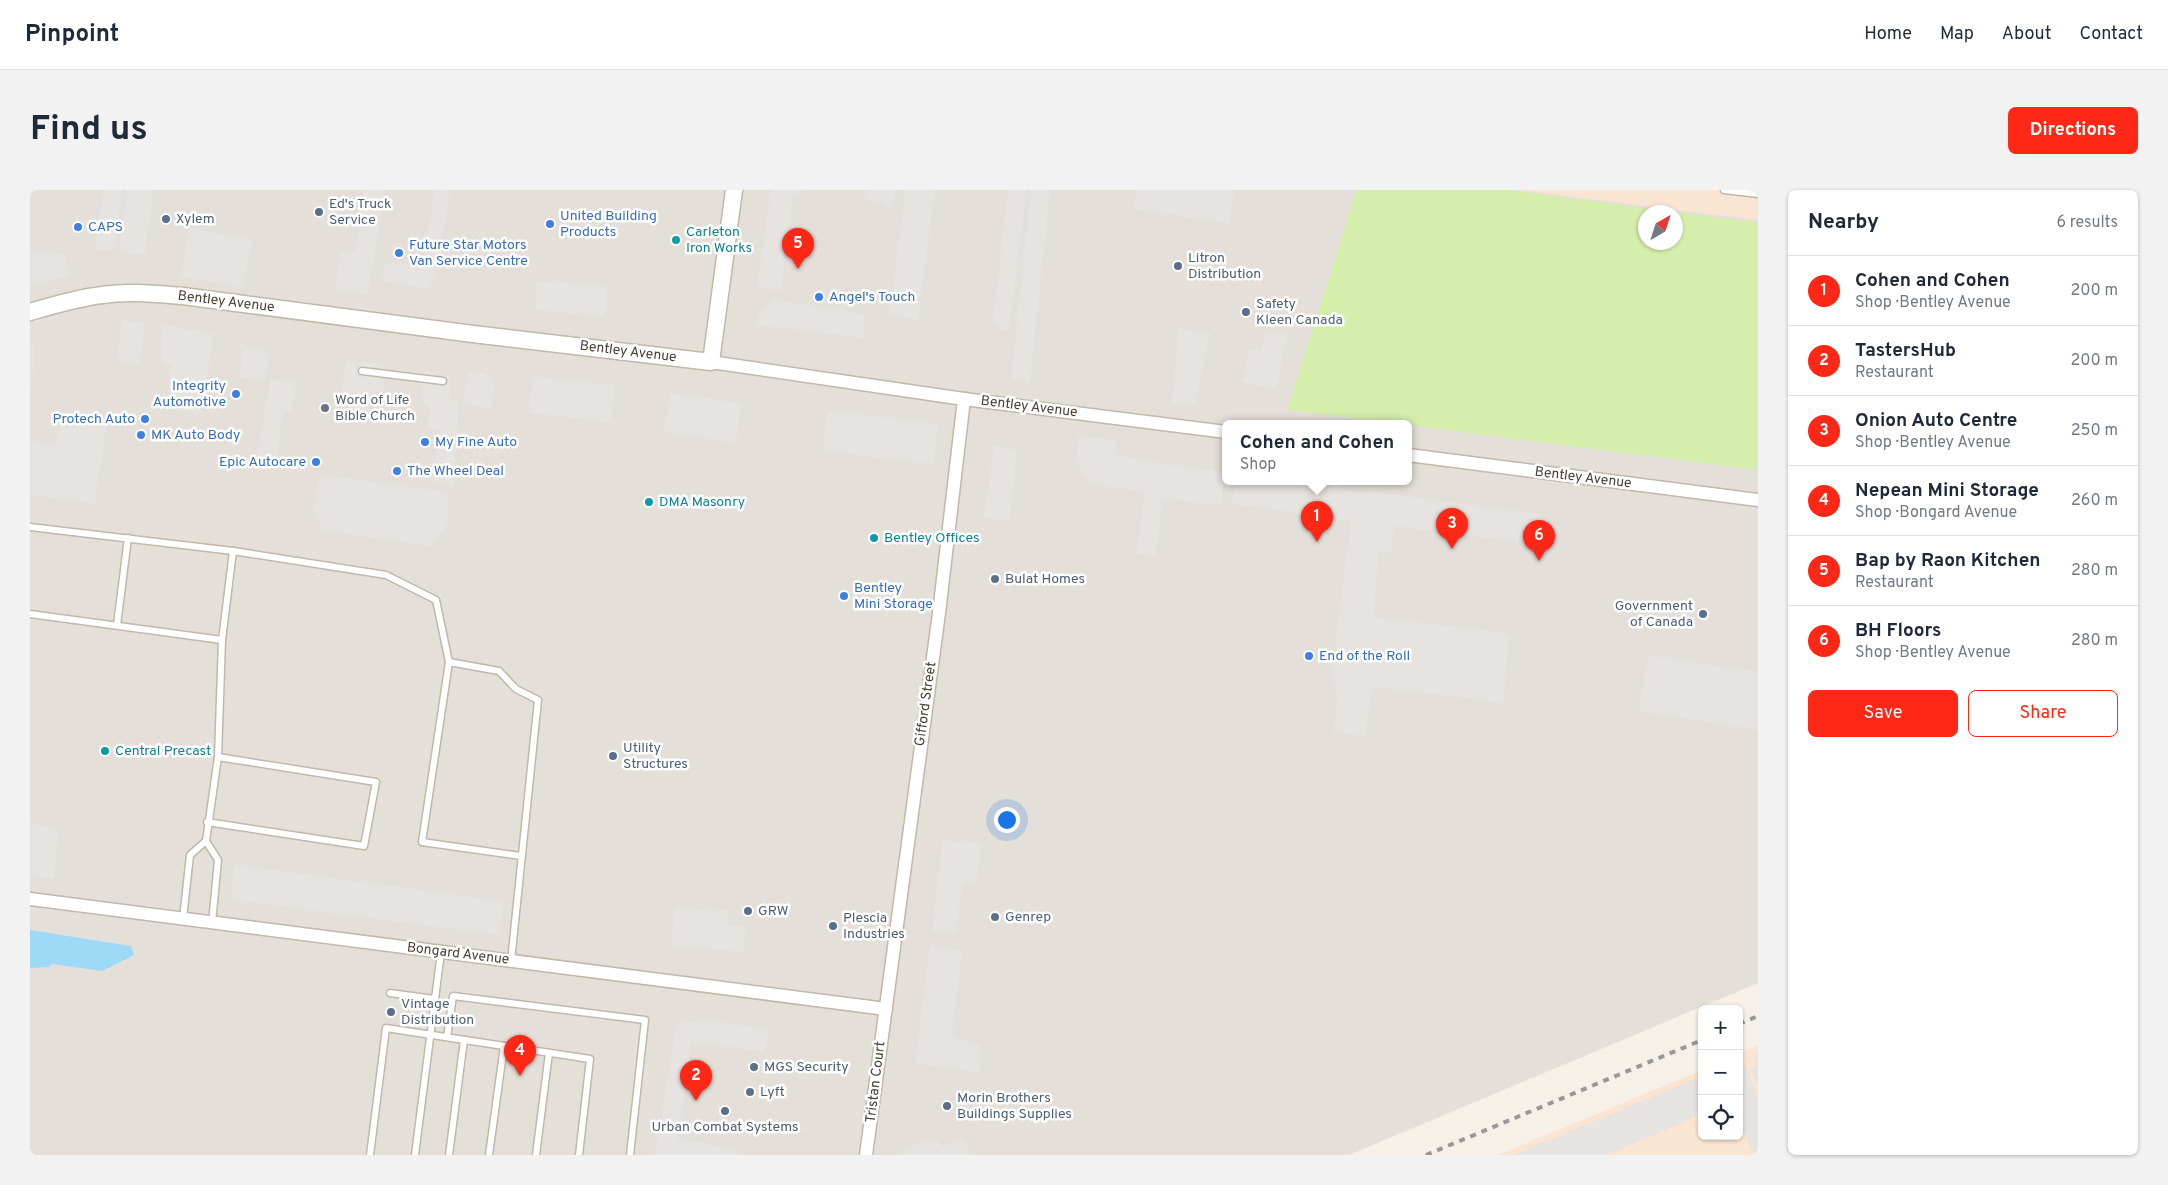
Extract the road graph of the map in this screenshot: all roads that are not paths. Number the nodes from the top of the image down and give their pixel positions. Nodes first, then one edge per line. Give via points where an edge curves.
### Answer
1 (734, 190) edge
2 (1724, 190) edge
3 (1758, 194) edge
4 (30, 312) edge
5 (711, 362) junction
6 (362, 371) dead end
7 (443, 381) dead end
8 (964, 399) junction
9 (1222, 431) edge
10 (1412, 456) edge
11 (1758, 500) edge
12 (30, 527) edge
13 (128, 538) junction
14 (233, 551) junction
15 (30, 614) edge
16 (117, 625) junction
17 (222, 640) junction
18 (449, 662) junction
19 (218, 757) junction
20 (207, 822) junction
21 (206, 841) junction
22 (521, 856) junction
23 (30, 899) edge
24 (183, 919) junction
25 (212, 922) junction
26 (441, 952) junction
27 (511, 961) junction
28 (390, 993) dead end
29 (434, 999) junction
30 (886, 1008) junction
31 (429, 1035) junction
32 (447, 1037) junction
33 (464, 1040) junction
34 (504, 1046) junction
35 (549, 1053) junction
36 (370, 1155) edge
37 (415, 1155) edge
38 (449, 1155) edge
39 (490, 1155) edge
40 (536, 1155) edge
41 (579, 1155) edge
42 (630, 1155) edge
43 (866, 1155) edge

1 - 5 street
2 - 3 lane
4 - 5 street, Bentley Avenue via 102,294 183,296
5 - 8 street, Bentley Avenue
6 - 7 lane
8 - 9 street, Bentley Avenue
8 - 30 street, Gifford Street
10 - 11 street, Bentley Avenue
12 - 13 lane
13 - 14 lane
13 - 16 lane
14 - 17 lane
14 - 18 lane via 386,576 436,600
15 - 16 lane
16 - 17 lane
17 - 19 lane
18 - 22 lane via 499,671 516,689 538,700
18 - 22 lane via 422,842
19 - 20 lane
19 - 20 lane via 376,782 364,846
20 - 21 lane
21 - 24 lane via 190,855
21 - 25 lane via 218,860
22 - 27 lane
23 - 24 street, Bongard Avenue
24 - 25 street, Bongard Avenue
25 - 26 street, Bongard Avenue
26 - 27 street, Bongard Avenue
26 - 29 lane
27 - 30 street, Bongard Avenue
28 - 29 lane
29 - 31 lane
30 - 43 street, Tristan Court
31 - 32 lane
31 - 36 lane via 386,1028
31 - 37 lane
32 - 33 lane
32 - 42 lane via 453,996 645,1020
33 - 34 lane
33 - 38 lane
34 - 35 lane
34 - 39 lane
35 - 40 lane
35 - 41 lane via 590,1059

